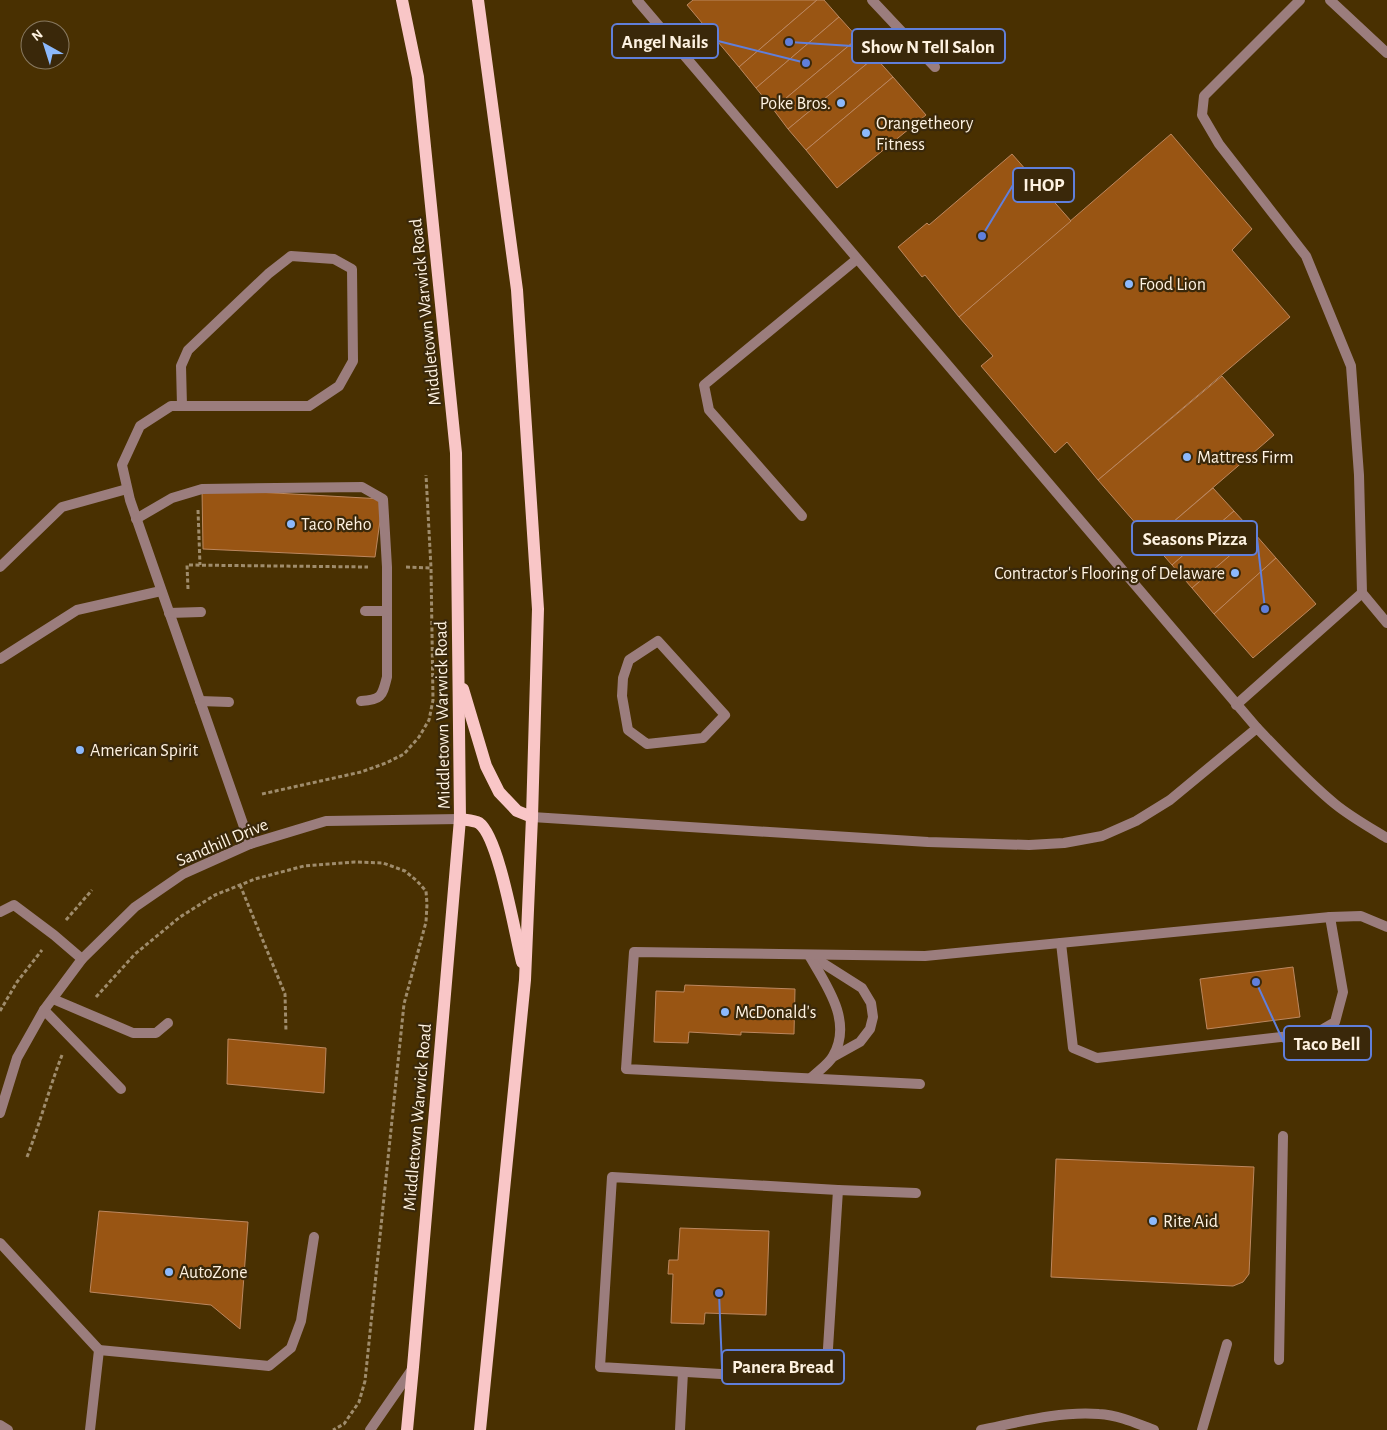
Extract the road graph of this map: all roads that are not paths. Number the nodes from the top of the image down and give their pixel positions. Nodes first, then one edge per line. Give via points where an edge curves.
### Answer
1 (402, 0) edge
2 (478, 0) edge
3 (637, 0) edge
4 (872, 0) edge
5 (1300, 0) edge
6 (1330, 0) edge
7 (1387, 53) edge
8 (934, 67) dead end
9 (857, 259) junction
10 (182, 406) junction
11 (127, 489) junction
12 (802, 516) dead end
13 (136, 519) junction
14 (0, 567) edge
15 (161, 591) junction
16 (1362, 593) junction
17 (364, 611) dead end
18 (387, 611) junction
19 (201, 612) dead end
20 (169, 613) junction
21 (1387, 623) edge
22 (0, 659) edge
23 (459, 676) junction
24 (200, 701) junction
25 (361, 701) dead end
26 (229, 702) dead end
27 (1236, 705) junction
28 (1257, 728) junction
29 (704, 738) joint
30 (532, 817) junction
31 (460, 819) junction
32 (1387, 838) edge
33 (250, 844) junction
34 (0, 912) edge
35 (1330, 917) junction
36 (1387, 927) edge
37 (1060, 943) junction
38 (809, 955) junction
39 (82, 959) junction
40 (525, 980) junction
41 (53, 999) junction
42 (44, 1010) junction
43 (168, 1022) dead end
44 (833, 1057) junction
45 (811, 1078) junction
46 (920, 1084) dead end
47 (121, 1089) dead end
48 (0, 1113) edge
49 (1283, 1136) dead end
50 (838, 1190) junction
51 (916, 1193) dead end
52 (314, 1237) dead end
53 (0, 1242) edge
54 (1227, 1344) dead end
55 (99, 1350) junction
56 (1279, 1360) dead end
57 (413, 1367) junction
58 (684, 1372) junction
59 (0, 1425) edge
60 (8, 1430) edge
61 (90, 1430) edge
62 (370, 1430) edge
63 (407, 1430) edge
64 (480, 1430) edge
65 (680, 1430) edge
66 (980, 1430) edge
67 (1154, 1430) edge
68 (1202, 1430) edge

1 - 23 main road, Middletown Warwick Road via 418,77 456,453
2 - 30 main road via 517,290 538,609
3 - 9 street
4 - 8 street
5 - 16 street via 1204,96 1202,115 1218,144 1306,256 1351,366 1359,475
6 - 7 street
9 - 12 street via 704,385 709,410
9 - 27 street
10 - 10 street via 309,406 339,386 353,361 352,270 334,259 291,256 268,274 188,350 181,366
10 - 11 street via 170,406 140,426 122,465
11 - 13 street
11 - 14 street via 62,507
13 - 15 street
13 - 18 street via 172,498 202,488 362,486 383,499
15 - 20 street
15 - 22 street via 77,610
16 - 21 street
16 - 27 street
17 - 18 street
18 - 25 street via 387,676 383,693 374,701
19 - 20 street
20 - 24 street
23 - 30 main road via 486,766 499,792 517,811
23 - 31 main road, Middletown Warwick Road
24 - 26 street
24 - 33 street
27 - 28 street
28 - 30 street via 1170,800 1136,821 1102,836 1064,843 928,842
28 - 32 street via 1335,804
29 - 29 street via 647,744 628,730 622,696 629,660 658,641 726,715
30 - 40 main road
31 - 33 street, Sandhill Drive via 326,821
31 - 40 main road via 478,822 492,842
31 - 57 main road, Middletown Warwick Road
33 - 39 street, Sandhill Drive via 183,874 135,907
34 - 39 street via 14,905
35 - 36 street via 1361,916
35 - 37 street
35 - 37 street via 1343,992 1335,1022 1316,1033 1097,1058 1073,1048
37 - 38 street via 925,956
38 - 44 street via 839,1013 841,1034
38 - 44 street via 862,988 871,1003 873,1017 870,1029 860,1042
38 - 45 street via 634,952 626,1069
39 - 41 street, Sandhill Drive
40 - 64 main road
41 - 42 street, Sandhill Drive
41 - 43 street via 133,1033 156,1033
42 - 47 street
42 - 48 street, Sandhill Drive via 17,1058
44 - 45 street
45 - 46 street
49 - 56 street
50 - 51 street
50 - 58 street via 826,1380
50 - 58 street via 612,1177 600,1367
52 - 55 street via 301,1321 291,1348 269,1366
53 - 55 street
54 - 68 street
55 - 61 street
57 - 62 street
57 - 63 main road, Middletown Warwick Road
58 - 65 street
59 - 60 street
66 - 67 street via 1062,1414 1100,1414 1133,1421

